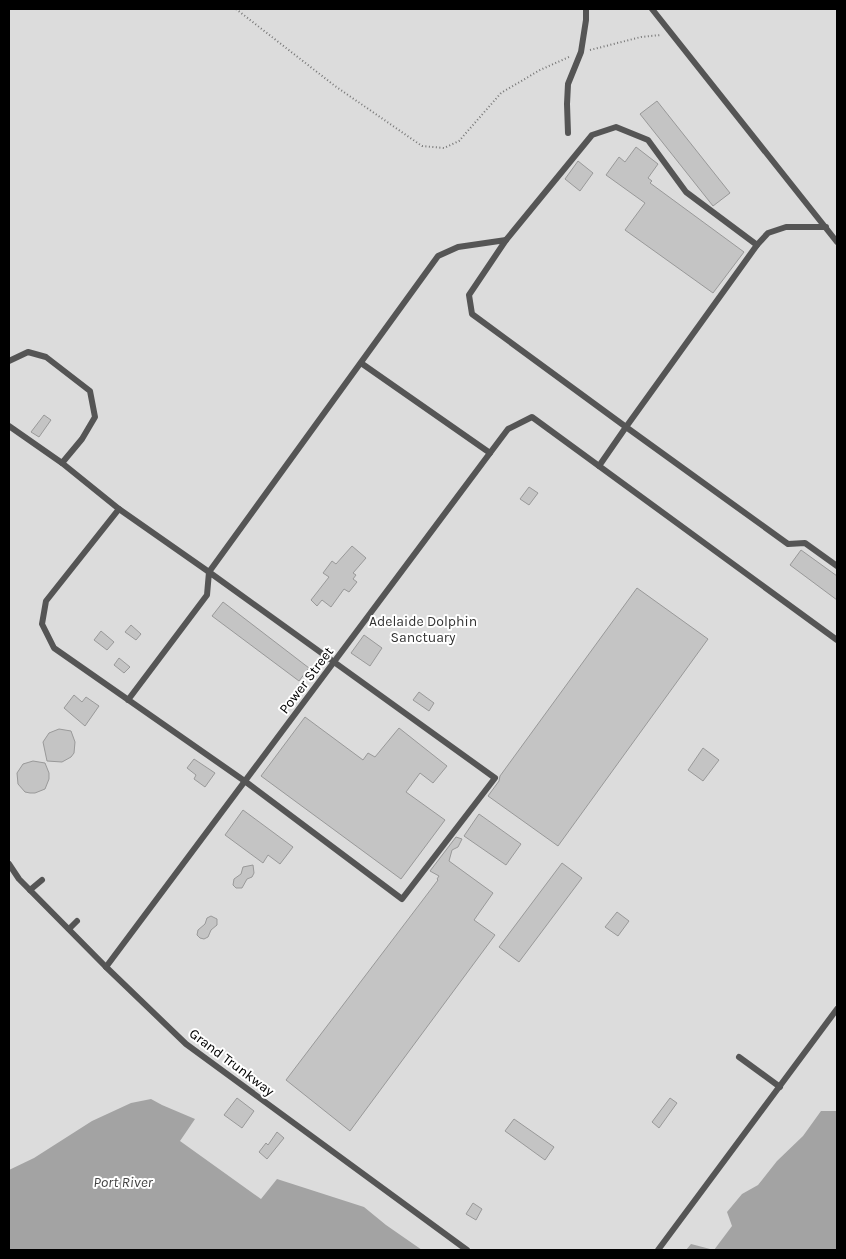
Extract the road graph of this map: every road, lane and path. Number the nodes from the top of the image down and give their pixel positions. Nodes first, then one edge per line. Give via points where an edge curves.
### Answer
1 (236, 9) edge
2 (586, 9) edge
3 (652, 9) edge
4 (673, 34) junction
5 (581, 52) junction
6 (568, 133) dead end
7 (826, 227) junction
8 (506, 240) junction
9 (837, 242) edge
10 (757, 245) junction
11 (9, 361) edge
12 (362, 363) junction
13 (9, 426) edge
14 (626, 428) junction
15 (490, 453) junction
16 (62, 462) junction
17 (598, 466) junction
18 (120, 509) junction
19 (837, 566) edge
20 (209, 572) junction
21 (837, 640) edge
22 (334, 663) junction
23 (128, 700) junction
24 (246, 782) junction
25 (9, 864) edge
26 (42, 880) dead end
27 (30, 890) junction
28 (77, 921) dead end
29 (69, 929) junction
30 (106, 967) junction
31 (837, 1008) edge
32 (739, 1057) dead end
33 (780, 1087) junction
34 (466, 1250) edge
35 (658, 1250) edge

1 - 5 path via 334,86 422,146 444,148 459,141 501,93 540,70
2 - 5 lane
3 - 4 lane
4 - 5 path via 641,37
4 - 7 lane
5 - 6 lane via 568,84
7 - 9 lane
7 - 10 lane via 786,227 768,233
8 - 10 lane via 592,135 616,127 648,140 686,192
8 - 12 lane via 458,246 438,256
8 - 14 lane via 468,295 472,314
10 - 14 lane
11 - 16 lane via 28,352 46,357 90,391 95,416
12 - 15 lane
12 - 20 lane
13 - 16 lane
14 - 17 lane
14 - 19 lane via 788,544 805,543
15 - 17 lane, Power Street via 508,429 532,418
15 - 22 lane, Power Street
16 - 18 lane
17 - 21 lane
18 - 20 lane
18 - 23 lane via 46,601 42,624 54,648
20 - 22 lane
20 - 23 lane via 207,594
22 - 24 lane, Power Street
22 - 24 lane via 495,778 402,899
23 - 24 lane
24 - 30 lane, Power Street
25 - 27 lane, Grand Trunkway
26 - 27 lane
27 - 29 lane, Grand Trunkway
28 - 29 lane
29 - 30 lane, Grand Trunkway
30 - 34 lane, Grand Trunkway via 186,1044
31 - 33 lane
32 - 33 lane
33 - 35 lane

